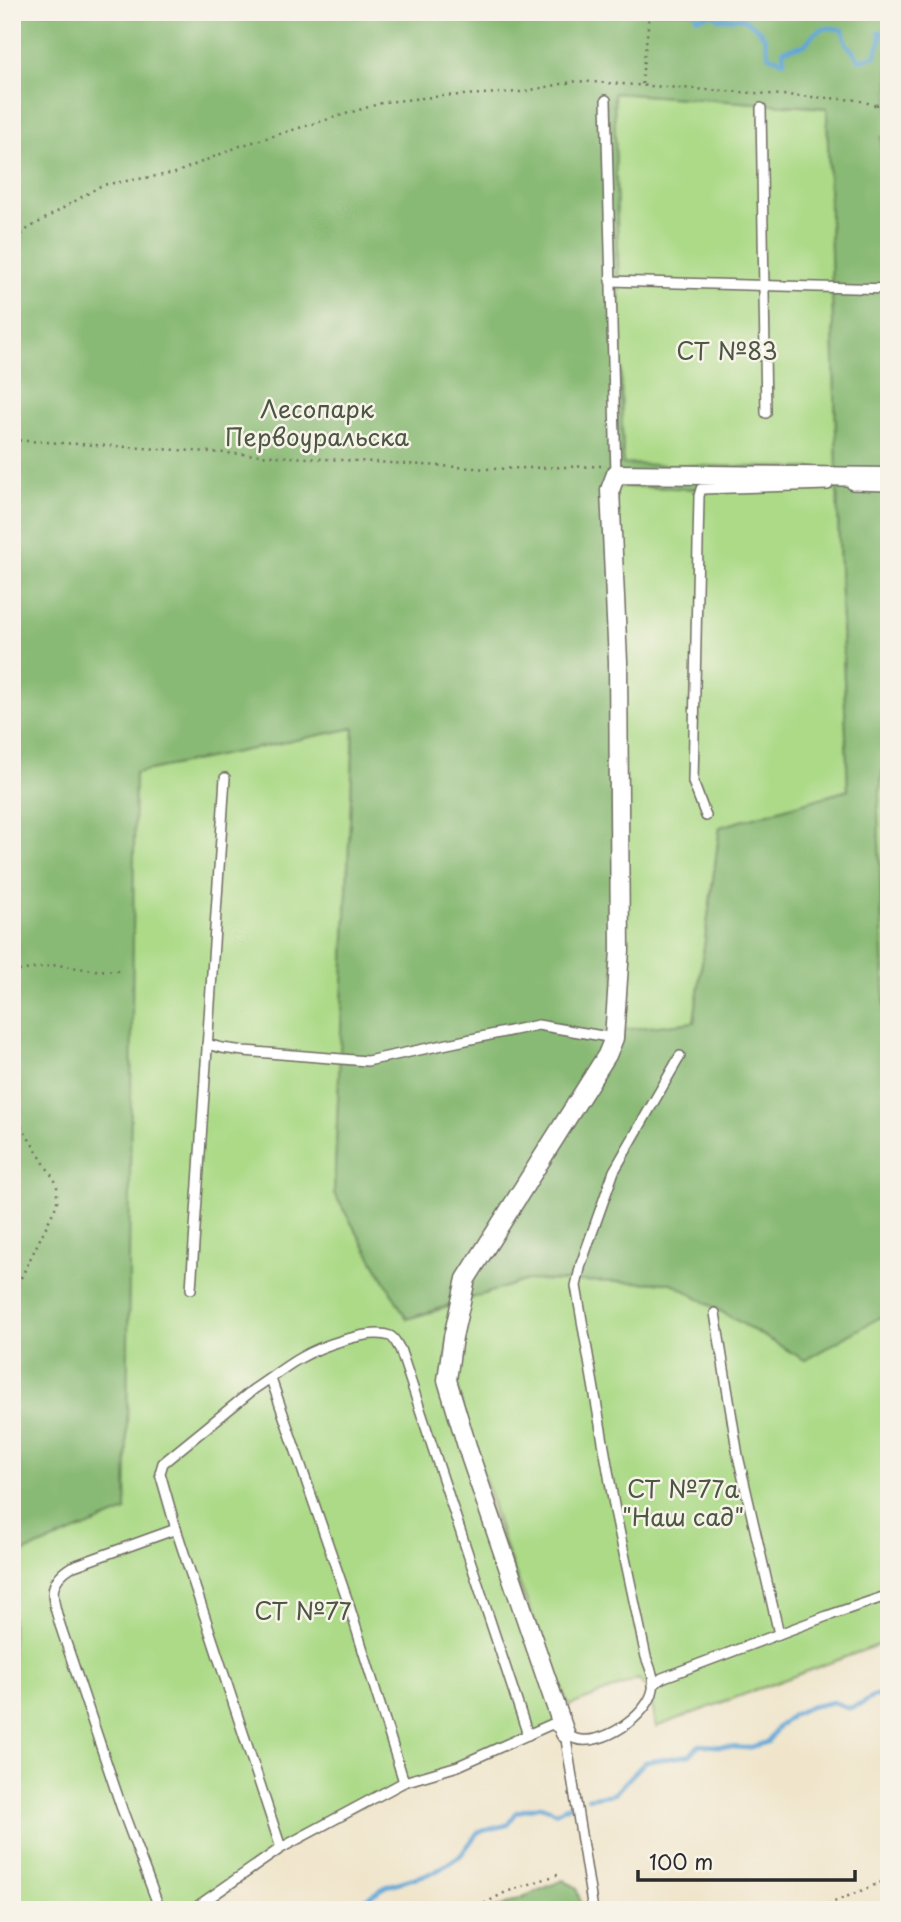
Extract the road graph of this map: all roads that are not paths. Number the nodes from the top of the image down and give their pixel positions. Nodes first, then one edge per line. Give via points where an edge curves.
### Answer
1 (606, 100) dead end
2 (761, 108) dead end
3 (611, 281) junction
4 (763, 285) junction
5 (889, 289) edge
6 (766, 414) dead end
7 (608, 470) junction
8 (889, 477) edge
9 (889, 486) edge
10 (225, 778) dead end
11 (706, 816) dead end
12 (614, 1038) junction
13 (207, 1044) junction
14 (680, 1056) dead end
15 (191, 1289) dead end
16 (715, 1313) dead end
17 (271, 1379) junction
18 (176, 1529) junction
19 (889, 1595) edge
20 (779, 1634) junction
21 (653, 1685) junction
22 (565, 1733) junction
23 (528, 1735) junction
24 (404, 1782) junction
25 (281, 1848) junction
26 (160, 1910) edge
27 (192, 1910) edge
28 (593, 1910) edge

1 - 3 lane
2 - 4 lane
3 - 4 lane
3 - 7 lane
4 - 5 lane
4 - 6 lane
7 - 8 street
7 - 12 street via 618,661 620,950
9 - 11 lane via 701,489 693,782
10 - 13 lane
12 - 13 lane via 538,1025 368,1061
12 - 22 street via 466,1279 447,1380
13 - 15 lane
14 - 21 lane via 614,1171 576,1286 615,1511
16 - 20 lane via 738,1456
17 - 18 lane via 163,1463 160,1473
17 - 23 lane via 300,1358 339,1340 363,1335 393,1338
17 - 24 lane
18 - 25 lane
18 - 26 lane via 71,1567 60,1574 53,1593 122,1809
19 - 20 lane
20 - 21 lane
21 - 22 lane via 653,1692 632,1721 615,1732 587,1740
22 - 23 lane via 552,1724
22 - 28 lane
23 - 24 lane via 458,1766
24 - 25 lane
25 - 27 lane

